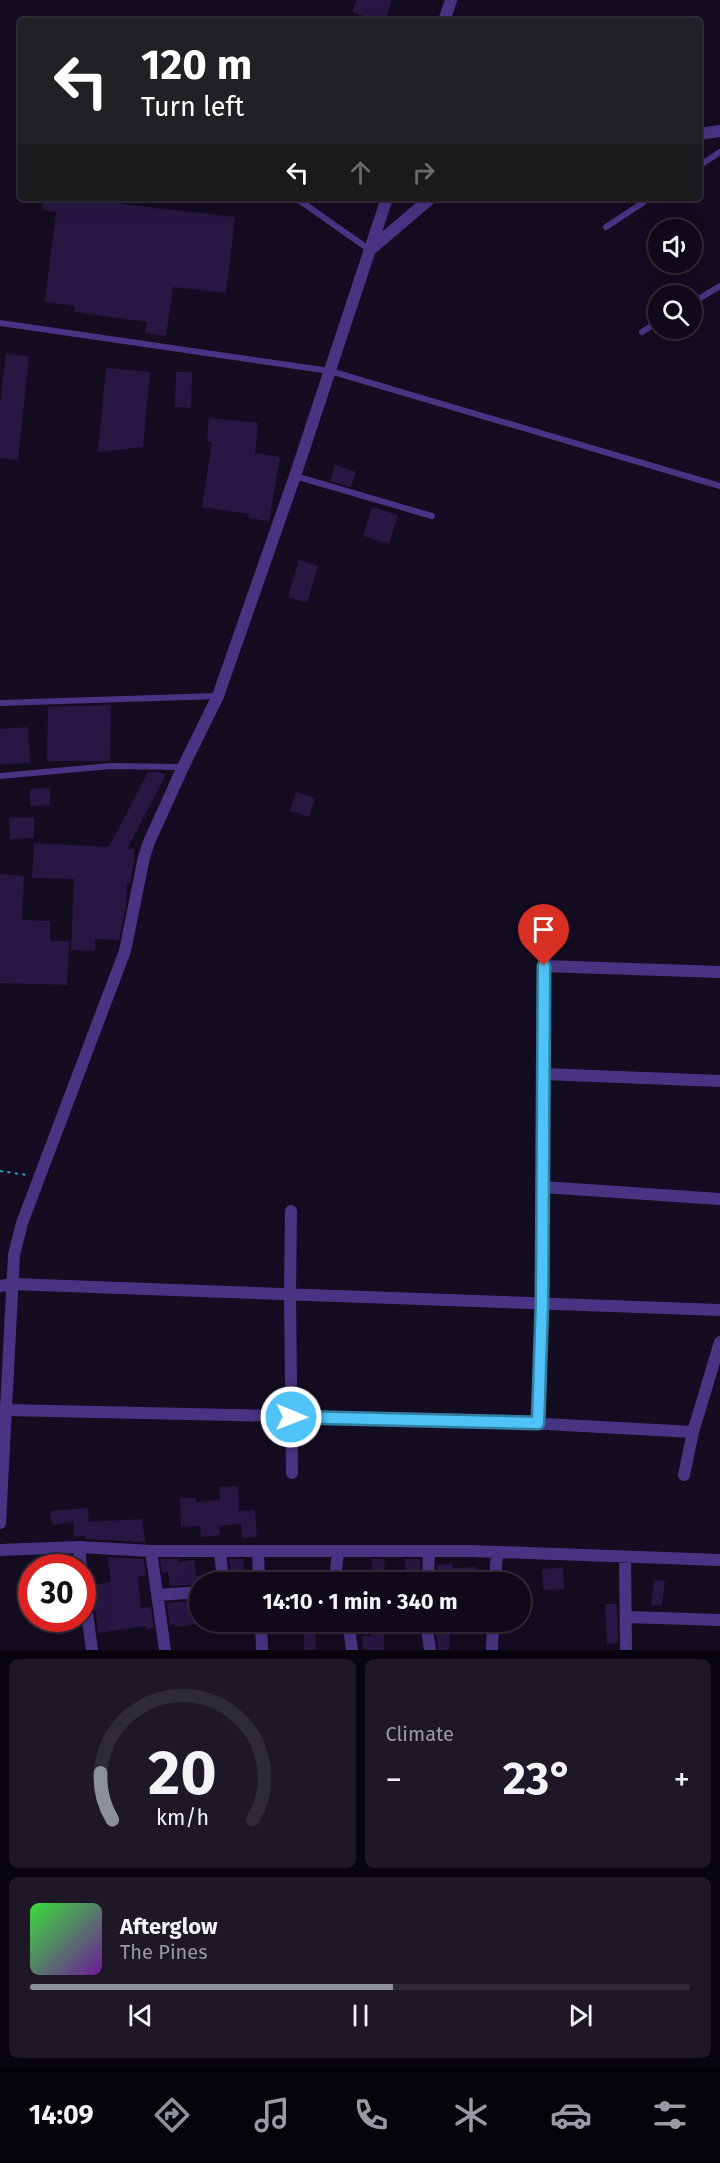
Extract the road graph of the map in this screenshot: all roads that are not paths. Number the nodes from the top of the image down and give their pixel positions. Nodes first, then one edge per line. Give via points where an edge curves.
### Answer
1 (451, 0) edge
2 (445, 18) edge
3 (720, 131) edge
4 (702, 134) edge
5 (720, 152) edge
6 (702, 164) edge
7 (300, 201) edge
8 (386, 201) edge
9 (427, 201) edge
10 (645, 201) edge
11 (606, 227) dead end
12 (370, 250) junction
13 (720, 286) edge
14 (702, 297) edge
15 (0, 322) edge
16 (648, 328) edge
17 (642, 332) dead end
18 (330, 371) junction
19 (295, 476) junction
20 (720, 486) edge
21 (432, 516) dead end
22 (218, 696) junction
23 (0, 703) edge
24 (183, 767) junction
25 (0, 776) edge
26 (545, 927) dead end
27 (544, 966) junction
28 (720, 972) edge
29 (544, 1074) junction
30 (720, 1081) edge
31 (543, 1187) junction
32 (720, 1198) edge
33 (291, 1211) dead end
34 (6, 1285) edge
35 (290, 1294) junction
36 (542, 1304) junction
37 (720, 1310) edge
38 (720, 1342) edge
39 (6, 1410) junction
40 (291, 1417) junction
41 (538, 1423) junction
42 (693, 1432) junction
43 (292, 1473) dead end
44 (684, 1475) dead end
45 (0, 1523) edge
46 (78, 1547) junction
47 (0, 1550) edge
48 (151, 1551) junction
49 (220, 1551) junction
50 (258, 1551) junction
51 (338, 1551) junction
52 (429, 1551) junction
53 (497, 1552) junction
54 (79, 1554) edge
55 (625, 1557) junction
56 (720, 1560) edge
57 (222, 1572) edge
58 (259, 1572) edge
59 (336, 1572) edge
60 (428, 1572) edge
61 (496, 1572) edge
62 (189, 1593) edge
63 (158, 1595) junction
64 (626, 1617) junction
65 (720, 1620) edge
66 (90, 1632) edge
67 (261, 1632) edge
68 (350, 1632) edge
69 (427, 1632) edge
70 (493, 1632) edge
71 (92, 1650) edge
72 (165, 1650) edge
73 (262, 1650) edge
74 (352, 1650) edge
75 (430, 1650) edge
76 (492, 1650) edge
77 (626, 1650) edge

1 - 2 street
3 - 4 street
5 - 6 lane
7 - 12 lane
8 - 12 street
9 - 12 street
10 - 11 lane
12 - 18 street
13 - 14 lane
15 - 18 lane
16 - 17 lane
18 - 19 street
18 - 20 lane
19 - 21 lane
19 - 22 street
22 - 23 lane
22 - 24 street
24 - 25 lane via 111,766
24 - 34 street via 144,857 125,951 38,1178
26 - 27 street
27 - 28 street
27 - 29 street
29 - 30 street
29 - 31 street
31 - 32 street
31 - 36 street
33 - 35 street
34 - 35 street
34 - 39 street
35 - 36 street
35 - 40 street
36 - 37 street
36 - 41 street
38 - 42 street
39 - 40 street
39 - 45 street
40 - 41 street
40 - 43 street
41 - 42 street
42 - 44 street
46 - 47 street
46 - 48 street
46 - 54 street
48 - 49 street
48 - 63 street
49 - 50 street
49 - 57 street
50 - 51 street
50 - 58 street
51 - 52 street
51 - 59 street
52 - 53 street
52 - 60 street
53 - 55 street
53 - 61 street
55 - 56 street
55 - 64 street
62 - 63 street
63 - 72 street
64 - 65 street
64 - 77 street
66 - 71 street
67 - 73 street
68 - 74 street
69 - 75 street
70 - 76 street

